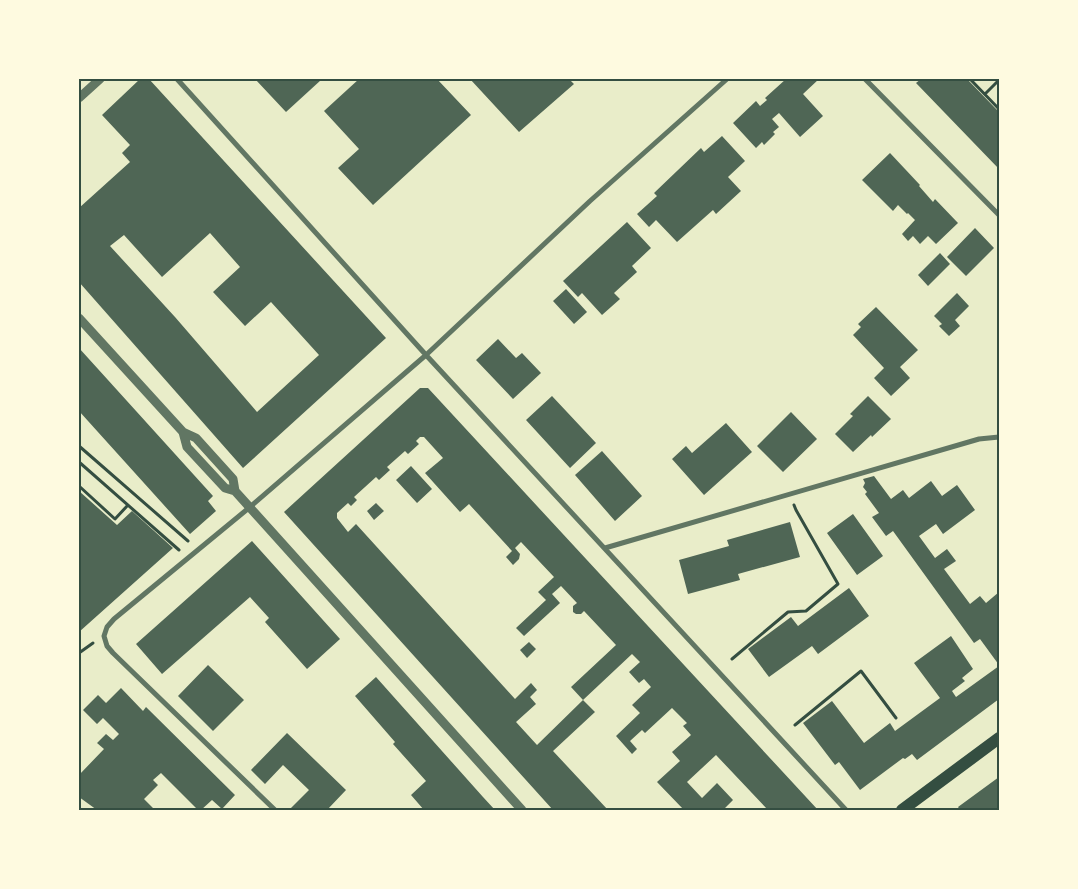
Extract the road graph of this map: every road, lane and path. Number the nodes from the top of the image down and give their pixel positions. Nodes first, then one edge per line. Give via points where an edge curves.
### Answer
1 (100, 79) edge
2 (176, 79) edge
3 (727, 79) edge
4 (865, 79) edge
5 (970, 79) edge
6 (999, 80) edge
7 (985, 94) junction
8 (79, 98) edge
9 (999, 109) edge
10 (999, 216) edge
11 (79, 318) edge
12 (426, 354) junction
13 (999, 437) edge
14 (79, 446) edge
15 (79, 462) edge
16 (79, 486) edge
17 (792, 494) junction
18 (128, 505) junction
19 (250, 508) junction
20 (604, 548) junction
21 (196, 552) junction
22 (189, 558) junction
23 (732, 659) dead end
24 (896, 718) dead end
25 (795, 725) dead end
26 (999, 738) edge
27 (274, 810) edge
28 (522, 810) edge
29 (846, 810) edge
30 (902, 810) edge

1 - 8 street
2 - 12 street
3 - 12 street
4 - 10 street
5 - 7 path
6 - 7 path
7 - 9 path
11 - 19 street via 182,432 187,447 225,488 235,491
12 - 19 street
12 - 20 street
13 - 17 street via 979,439
14 - 21 path
15 - 18 path
16 - 18 path via 115,519
17 - 20 street
17 - 23 path via 796,510 838,584 806,611 788,612
18 - 22 path
19 - 21 street
19 - 28 street
20 - 29 street
21 - 22 street
22 - 27 street via 114,620 104,636 112,653
24 - 25 path via 861,671
26 - 30 main road

